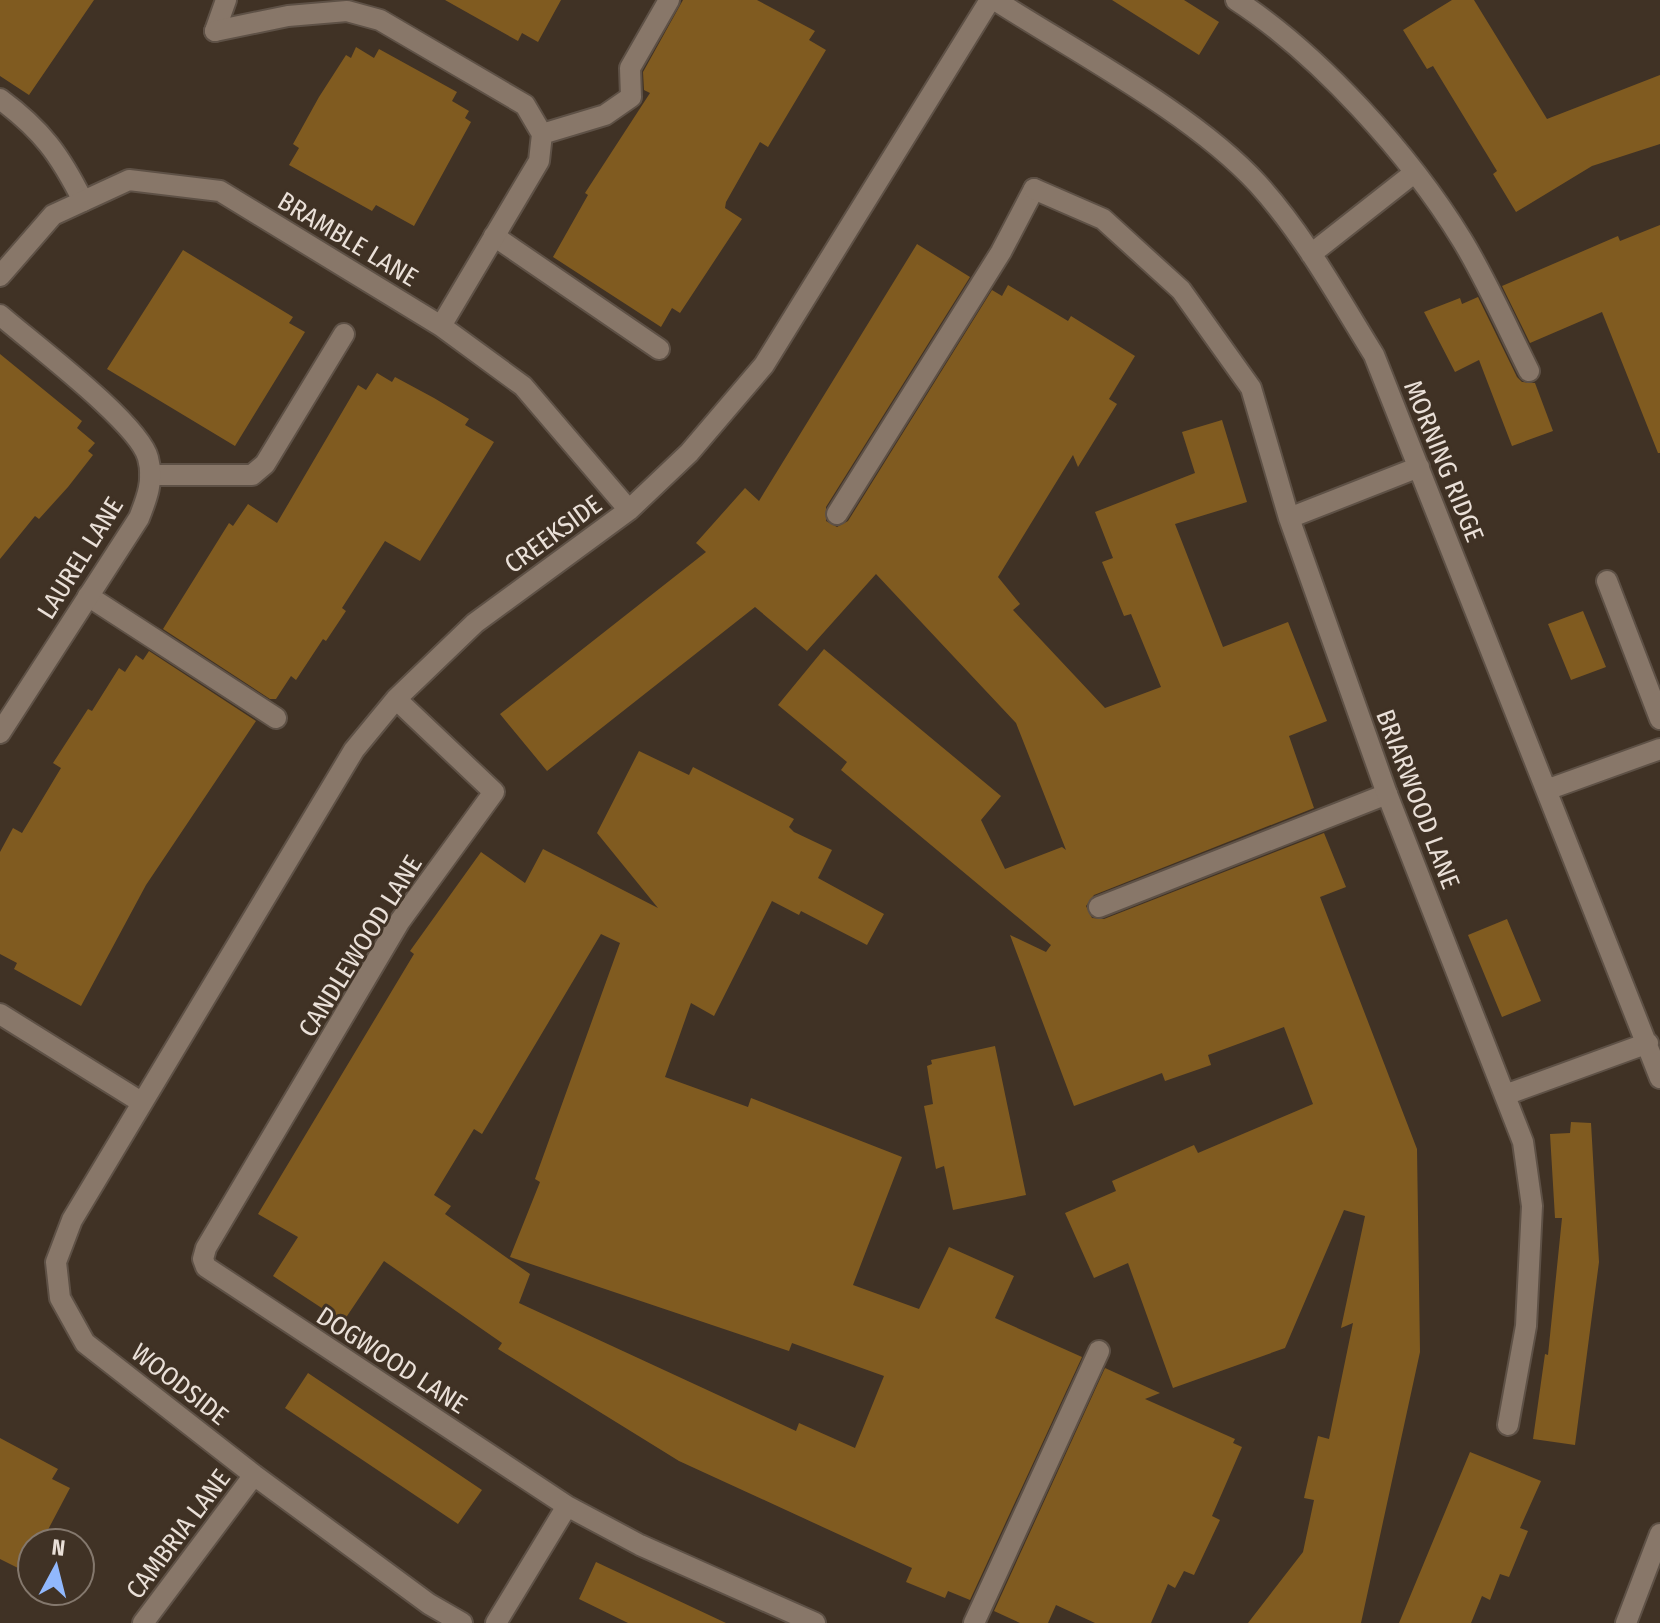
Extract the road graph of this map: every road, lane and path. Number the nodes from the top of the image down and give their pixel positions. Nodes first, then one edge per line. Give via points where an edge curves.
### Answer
1 (226, 0) edge
2 (669, 0) edge
3 (993, 0) edge
4 (1236, 0) edge
5 (0, 99) edge
6 (542, 134) junction
7 (1414, 173) junction
8 (83, 201) junction
9 (494, 236) junction
10 (1311, 254) junction
11 (0, 276) edge
12 (0, 315) edge
13 (441, 326) junction
14 (344, 334) dead end
15 (659, 349) dead end
16 (1529, 371) dead end
17 (1419, 467) junction
18 (150, 475) junction
19 (629, 510) junction
20 (837, 514) dead end
21 (1289, 518) junction
22 (1607, 581) dead end
23 (88, 596) junction
24 (396, 699) junction
25 (276, 718) dead end
26 (1660, 719) edge
27 (0, 733) edge
28 (1660, 749) edge
29 (1549, 789) junction
30 (1387, 794) junction
31 (1099, 907) dead end
32 (0, 1014) edge
33 (1648, 1043) junction
34 (1660, 1078) edge
35 (1505, 1095) junction
36 (141, 1102) junction
37 (206, 1248) joint
38 (1099, 1351) dead end
39 (1508, 1425) dead end
40 (254, 1475) junction
41 (567, 1506) junction
42 (1660, 1534) edge
43 (143, 1623) edge
44 (462, 1623) edge
45 (496, 1623) edge
46 (815, 1623) edge
47 (974, 1623) edge
48 (1626, 1623) edge

1 - 6 street via 215,31 347,11 380,20 525,105
2 - 6 street via 630,68 631,97 605,115
3 - 10 street, MORNING RIDGE via 1188,124 1257,183
3 - 19 street, CREEKSIDE via 764,365 689,453
4 - 7 street via 1271,23 1343,91
5 - 8 street via 31,121 59,153
6 - 9 street via 539,161
7 - 10 street
7 - 16 street via 1462,239
8 - 11 street, BRAMBLE LANE via 53,215
8 - 13 street, BRAMBLE LANE via 129,180 220,191
9 - 13 street
9 - 15 street
10 - 17 street, MORNING RIDGE via 1374,355
12 - 18 street, LAUREL LANE via 132,430 148,456
13 - 19 street, BRAMBLE LANE via 523,386
14 - 18 street via 265,464 252,475
17 - 21 street
17 - 29 street, MORNING RIDGE
18 - 23 street, LAUREL LANE via 139,518
19 - 24 street, CREEKSIDE via 475,623
20 - 21 street, BRIARWOOD LANE via 1001,252 1034,189 1103,219 1181,290 1251,388
21 - 30 street, BRIARWOOD LANE
22 - 26 street
23 - 25 street
23 - 27 street, LAUREL LANE
24 - 36 street, CREEKSIDE via 354,750
24 - 37 street, CANDLEWOOD LANE via 494,792 400,921
28 - 29 street
29 - 33 street, MORNING RIDGE
30 - 31 street
30 - 35 street, BRIARWOOD LANE
32 - 36 street
33 - 34 street, MORNING RIDGE
33 - 35 street
35 - 39 street, BRIARWOOD LANE via 1523,1142 1532,1206 1526,1326
36 - 40 street, WOODSIDE via 72,1220 56,1262 60,1298 85,1343
37 - 41 street, DOGWOOD LANE via 206,1267 222,1279
38 - 47 street
40 - 43 street, CAMBRIA LANE
40 - 44 street, WOODSIDE
41 - 45 street
41 - 46 street, DOGWOOD LANE via 640,1545
42 - 48 street

